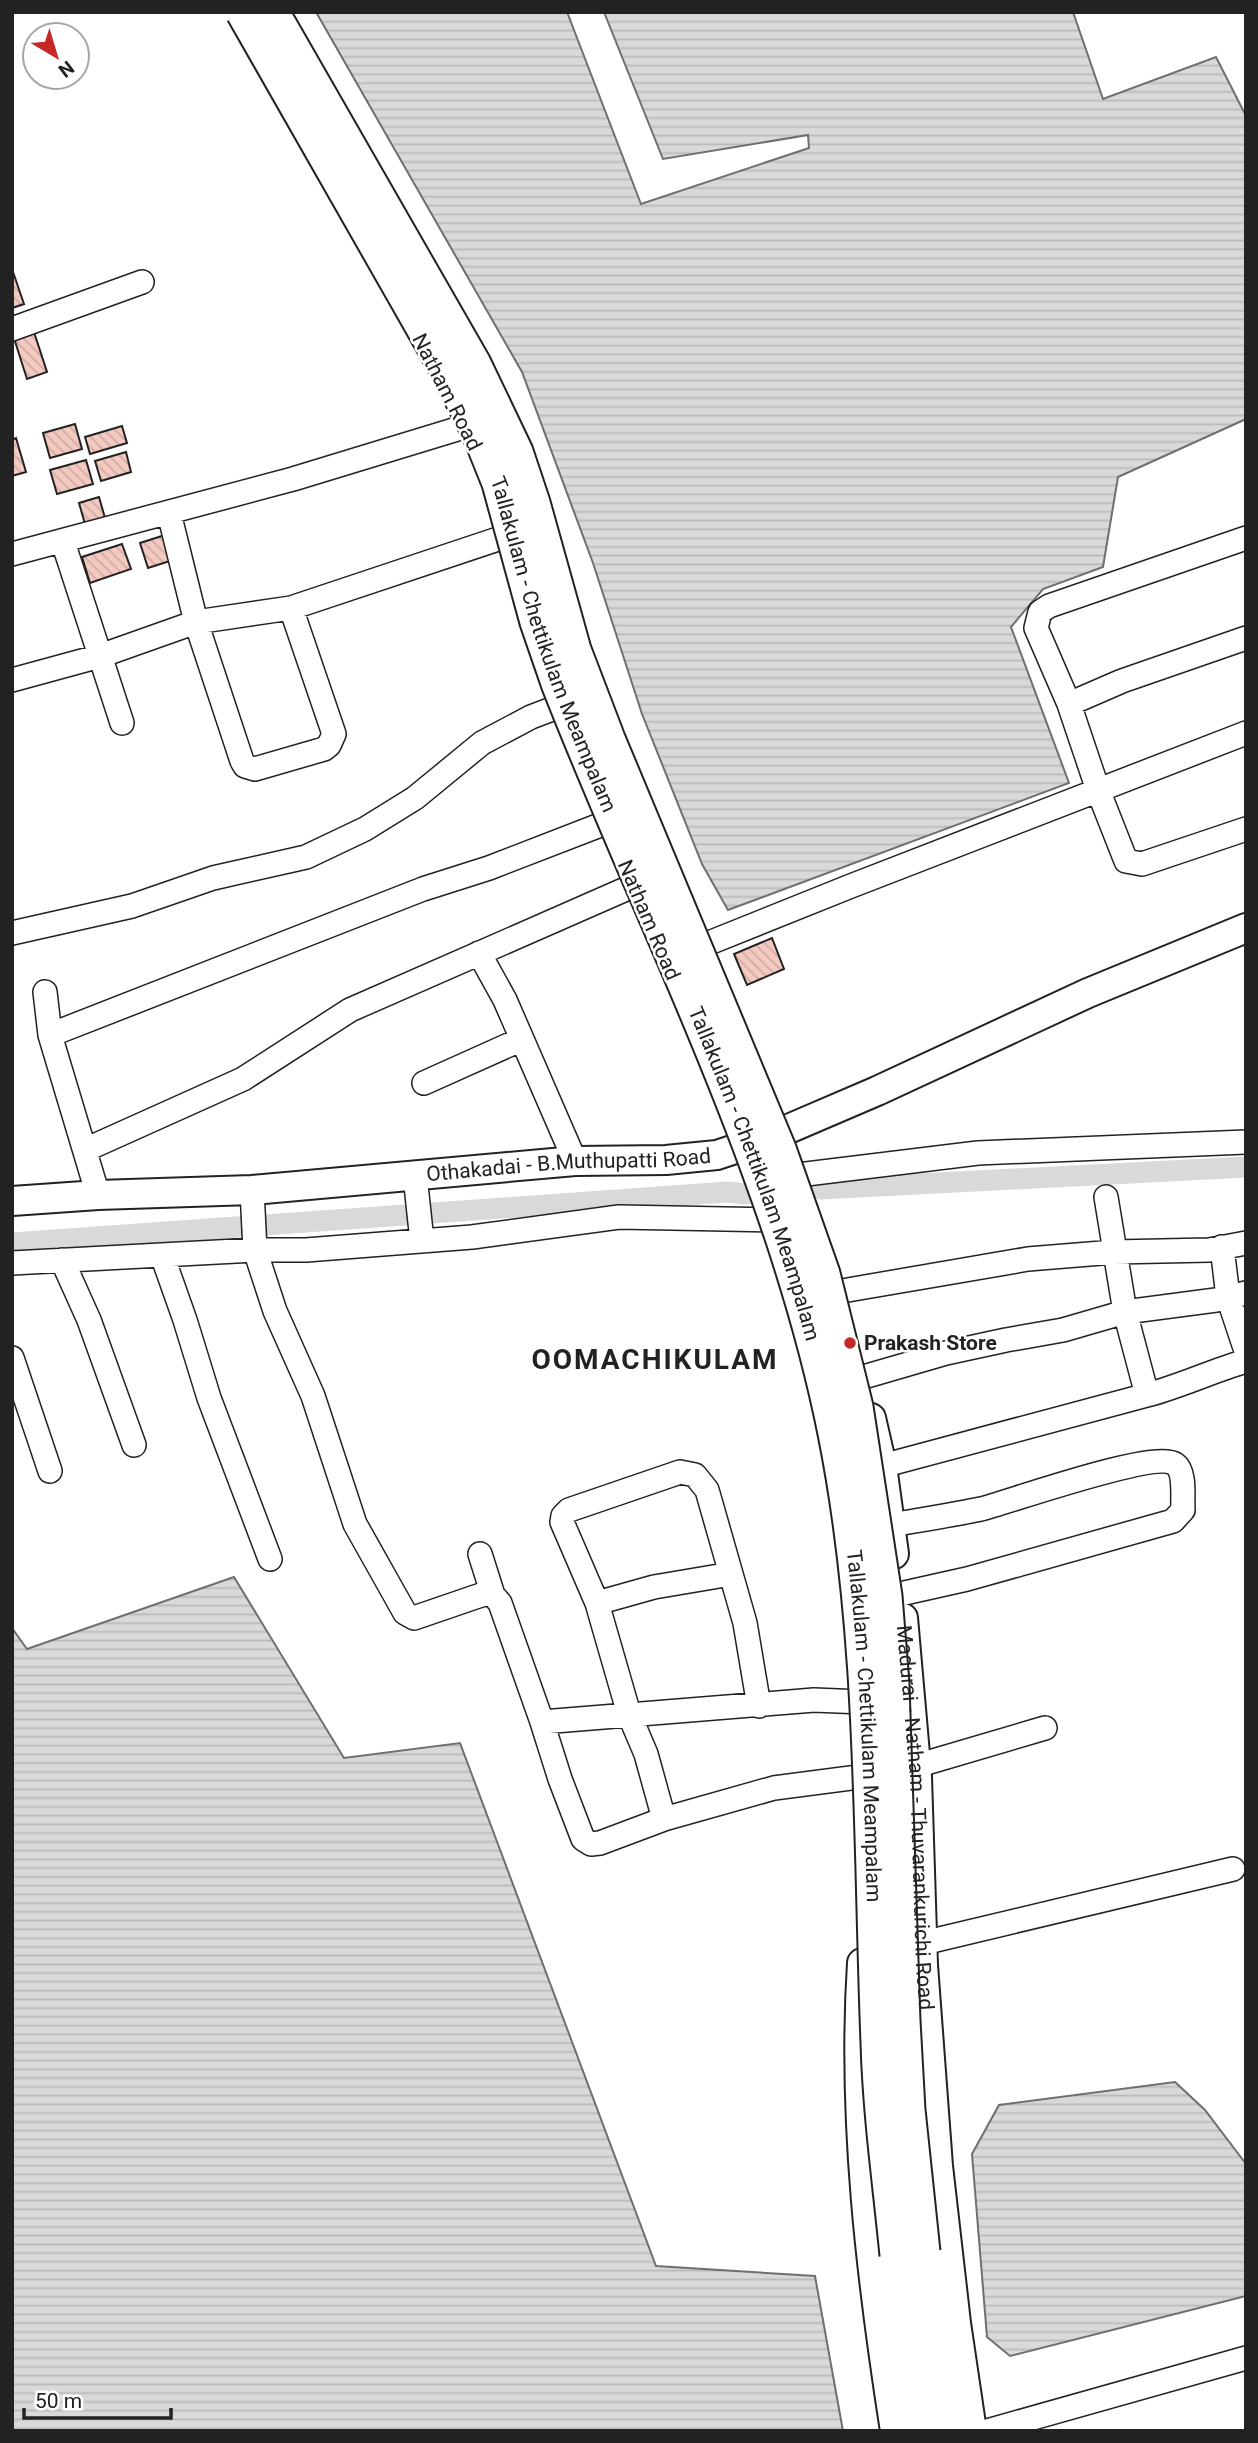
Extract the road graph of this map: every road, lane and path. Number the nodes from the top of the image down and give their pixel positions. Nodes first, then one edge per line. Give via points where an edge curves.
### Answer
1 (234, 12) edge
2 (243, 12) edge
3 (272, 12) edge
4 (283, 12) edge
5 (142, 282) dead end
6 (12, 328) edge
7 (467, 426) junction
8 (169, 513) junction
9 (507, 536) junction
10 (1246, 538) edge
11 (63, 542) junction
12 (12, 554) edge
13 (291, 608) junction
14 (196, 622) junction
15 (1246, 638) edge
16 (100, 656) junction
17 (12, 680) edge
18 (1069, 704) junction
19 (560, 706) junction
20 (122, 723) dead end
21 (1246, 733) edge
22 (1098, 790) junction
23 (608, 822) junction
24 (1246, 829) edge
25 (635, 885) junction
26 (1246, 928) edge
27 (12, 933) edge
28 (704, 945) junction
29 (479, 953) junction
30 (45, 992) dead end
31 (50, 1035) junction
32 (522, 1039) junction
33 (424, 1083) dead end
34 (782, 1132) junction
35 (1246, 1142) edge
36 (745, 1147) junction
37 (85, 1150) junction
38 (575, 1161) junction
39 (798, 1175) junction
40 (415, 1176) junction
41 (252, 1190) junction
42 (98, 1195) junction
43 (1106, 1197) dead end
44 (12, 1201) edge
45 (772, 1220) junction
46 (420, 1224) junction
47 (254, 1234) junction
48 (1246, 1243) edge
49 (1222, 1247) junction
50 (1114, 1252) junction
51 (162, 1255) junction
52 (62, 1260) junction
53 (12, 1263) edge
54 (836, 1292) junction
55 (1237, 1295) edge
56 (1125, 1312) junction
57 (1246, 1351) edge
58 (12, 1359) edge
59 (1246, 1361) edge
60 (860, 1378) junction
61 (1147, 1395) junction
62 (134, 1446) dead end
63 (883, 1465) junction
64 (50, 1471) dead end
65 (891, 1525) junction
66 (480, 1554) dead end
67 (270, 1559) dead end
68 (731, 1574) junction
69 (900, 1594) junction
70 (493, 1595) junction
71 (597, 1603) junction
72 (863, 1702) junction
73 (760, 1706) junction
74 (629, 1714) junction
75 (542, 1721) junction
76 (1045, 1728) dead end
77 (916, 1766) junction
78 (866, 1776) junction
79 (664, 1818) junction
80 (1233, 1869) dead end
81 (923, 1943) junction
82 (910, 2253) junction
83 (1246, 2358) edge
84 (895, 2431) edge
85 (920, 2431) edge
86 (946, 2431) edge
87 (972, 2431) edge
88 (988, 2431) edge

1 - 7 main road, Natham Road
2 - 82 highway, Tallakulam - Chettikulam Meampalam, bridge via 479,433 499,483 558,684 754,1155 798,1285 835,1434 858,1580 878,2049
3 - 82 highway, Tallakulam - Chettikulam Meampalam, bridge via 474,364 516,452 574,650 779,1149 822,1274 856,1407 885,1596 909,2122
4 - 28 main road, Natham Road via 504,404 537,490 586,661
5 - 6 street
7 - 8 street
7 - 9 main road, Natham Road
8 - 11 street
8 - 14 street
9 - 13 street
9 - 19 main road, Natham Road via 536,642
10 - 18 street via 1040,612 1036,628
11 - 12 street
11 - 16 street
13 - 14 street
13 - 14 street via 334,734 324,749 255,769 242,761
14 - 16 street
15 - 18 street
16 - 17 street
16 - 20 street
18 - 22 street
19 - 23 main road, Natham Road
19 - 27 street via 482,743 415,798 365,830 306,858 213,878 132,906
21 - 22 street
22 - 24 street via 1121,855 1132,864
22 - 28 street
23 - 25 main road, Natham Road
23 - 31 street
25 - 29 street
25 - 36 main road, Natham Road
26 - 34 main road, Othakadai - B.Muthupatti Road via 1088,993
28 - 34 main road, Natham Road
29 - 32 street
29 - 37 street via 350,1010 243,1079
30 - 31 street
31 - 37 street
32 - 33 street
32 - 38 street
34 - 36 main road, Othakadai - B.Muthupatti Road
34 - 39 main road, Madurai - Natham - Thuvarankurichi Road
35 - 39 street via 978,1153
36 - 38 main road, Othakadai - B.Muthupatti Road via 677,1159
36 - 45 main road, Madurai - Natham - Thuvarankurichi Road
37 - 42 street
38 - 40 main road, Othakadai - B.Muthupatti Road
39 - 54 main road, Madurai - Natham - Thuvarankurichi Road
40 - 41 main road, Othakadai - B.Muthupatti Road
40 - 46 street
41 - 42 main road, Othakadai - B.Muthupatti Road
41 - 47 street
42 - 44 main road, Othakadai - B.Muthupatti Road
43 - 50 street
45 - 46 street via 619,1217 472,1237
45 - 72 main road, Madurai - Natham - Thuvarankurichi Road via 813,1356 836,1462 855,1589
46 - 47 street via 306,1250
47 - 51 street
47 - 70 street via 275,1311 313,1396 355,1524 405,1613 414,1618
48 - 49 street
49 - 50 street
49 - 55 street
50 - 54 street via 1028,1259
50 - 56 street
51 - 52 street
51 - 67 street via 209,1398
52 - 53 street
52 - 62 street via 89,1320
54 - 60 main road, Madurai - Natham - Thuvarankurichi Road
55 - 56 street
55 - 57 street
56 - 60 street
56 - 61 street
58 - 64 street
59 - 61 street
60 - 63 main road, Madurai - Natham - Thuvarankurichi Road
61 - 63 street
63 - 65 main road, Madurai - Natham - Thuvarankurichi Road
65 - 69 main road, Madurai - Natham - Thuvarankurichi Road
65 - 69 street via 982,1508 1116,1469 1166,1461 1181,1472 1183,1510 1173,1521
66 - 70 street
68 - 71 street via 654,1587
68 - 71 street via 707,1490 695,1475 680,1472 562,1516
68 - 73 street
69 - 77 main road, Madurai - Natham - Thuvarankurichi Road
70 - 75 street via 500,1603
71 - 74 street
72 - 73 street via 814,1700
72 - 78 main road, Madurai - Natham - Thuvarankurichi Road
73 - 74 street
74 - 75 street
74 - 79 street
75 - 79 street via 583,1839 600,1843
76 - 77 street
77 - 81 main road, Madurai - Natham - Thuvarankurichi Road
78 - 79 street via 774,1788
78 - 84 main road, Madurai - Natham - Thuvarankurichi Road via 868,1880 858,2033 860,2106 872,2258
80 - 81 street
81 - 87 main road, Madurai - Natham - Thuvarankurichi Road via 938,2166
82 - 85 highway, Tallakulam - Chettikulam Meampalam
82 - 86 highway, Tallakulam - Chettikulam Meampalam
83 - 88 street

